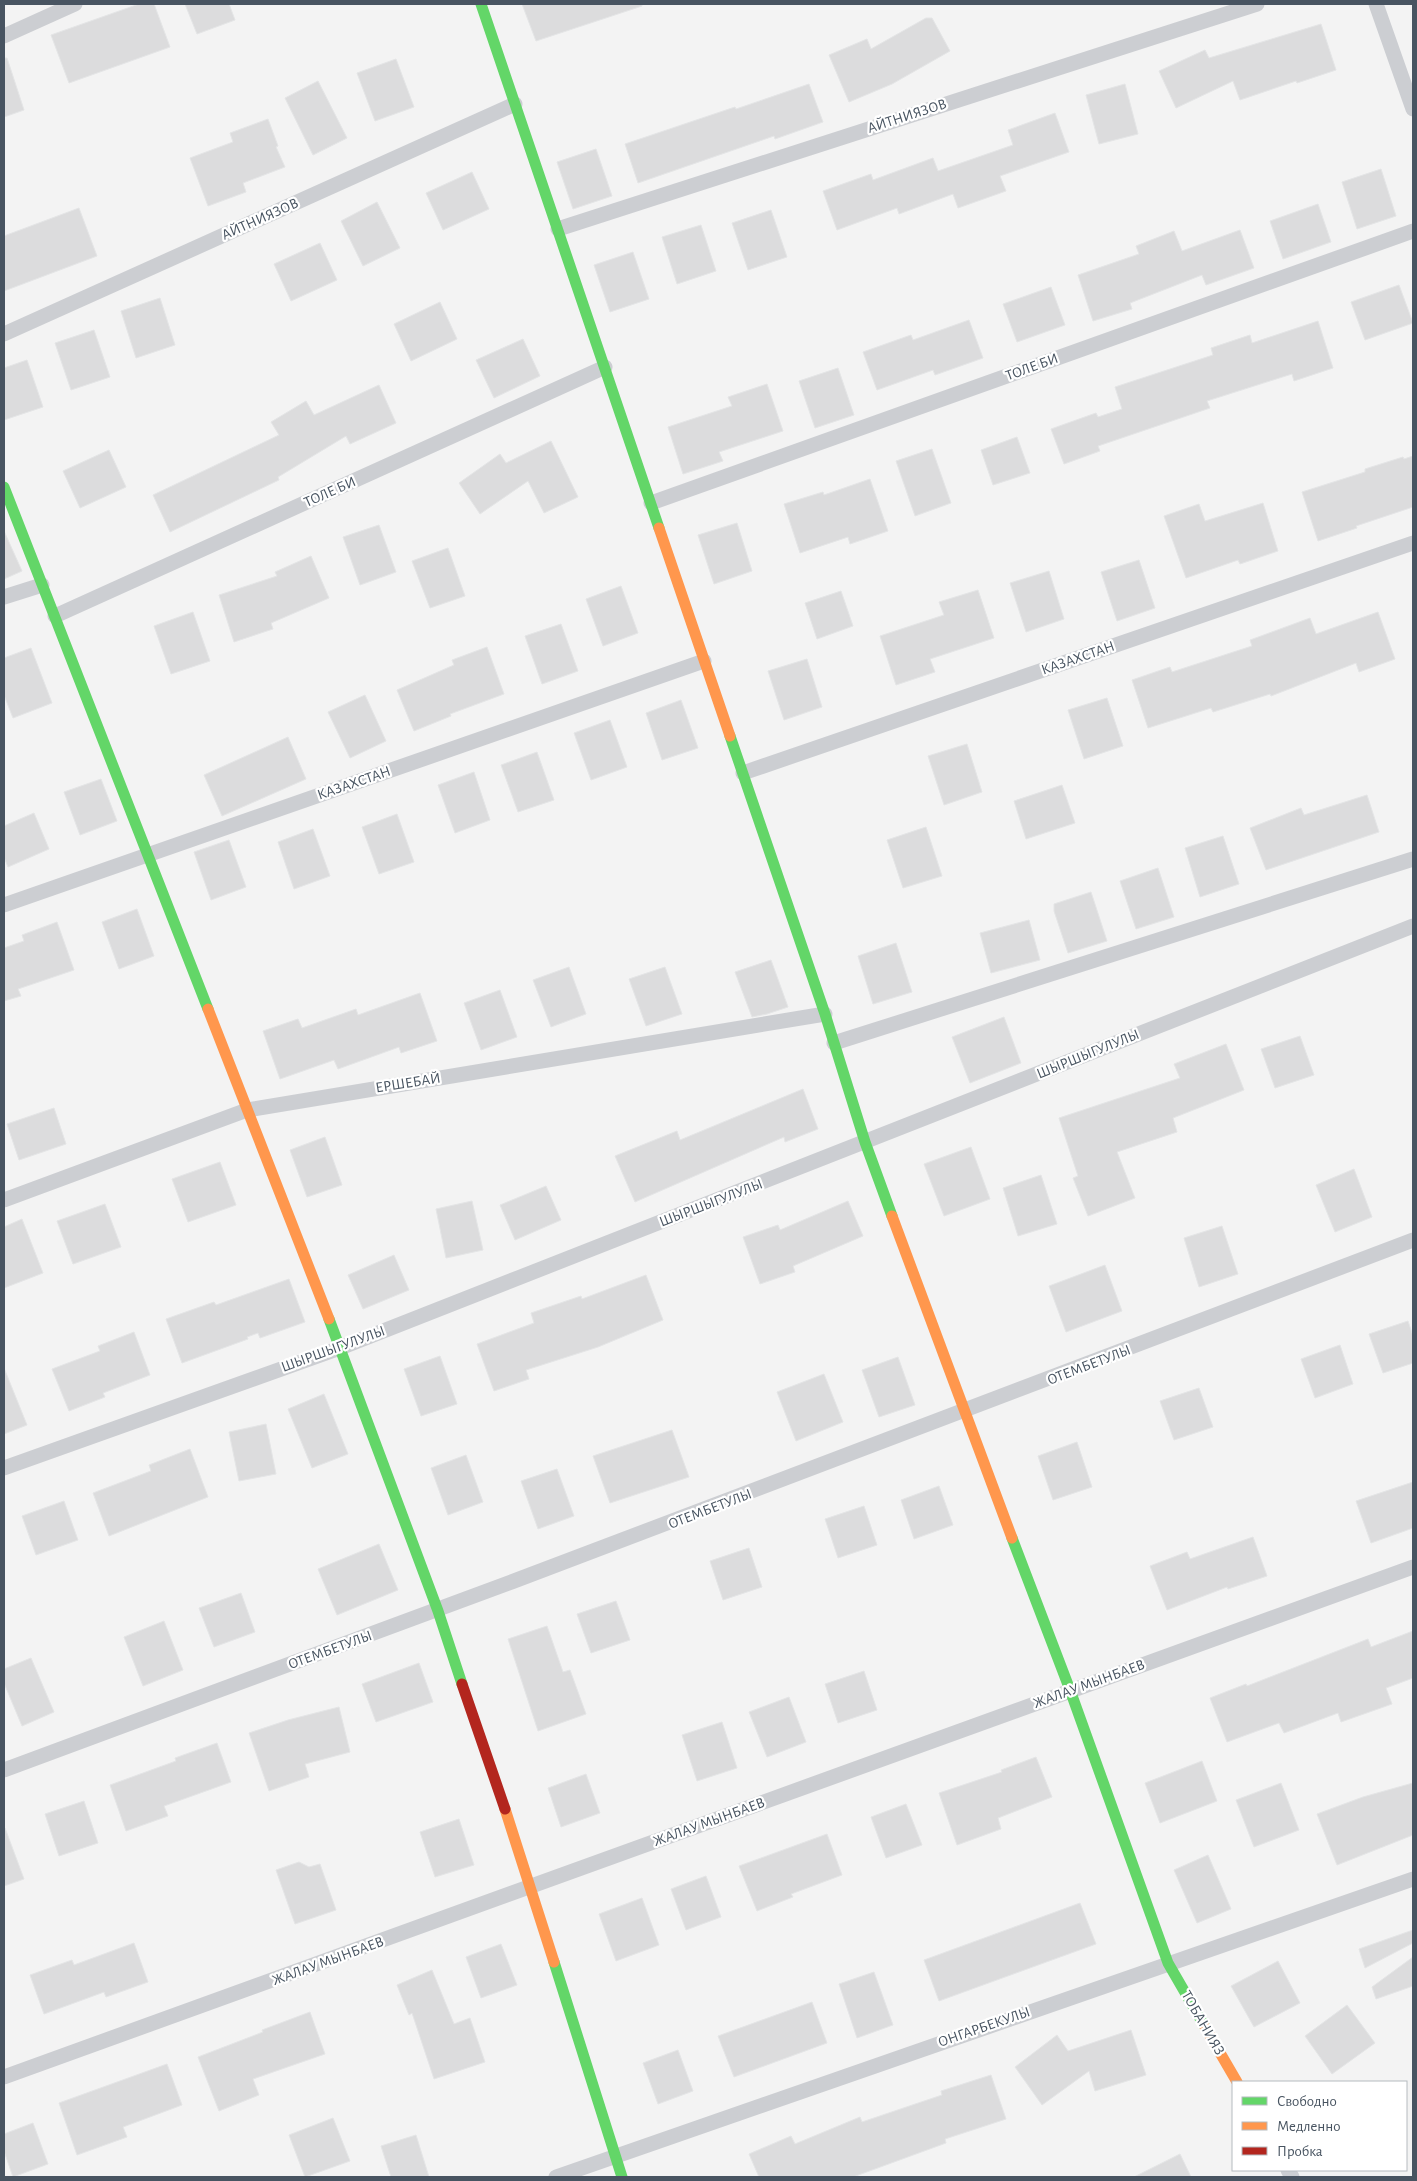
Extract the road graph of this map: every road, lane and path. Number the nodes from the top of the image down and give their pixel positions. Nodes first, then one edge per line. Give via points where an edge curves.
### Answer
1 (75, 4) edge
2 (481, 4) edge
3 (1257, 4) edge
4 (1376, 4) edge
5 (4, 36) edge
6 (515, 104) junction
7 (1413, 109) edge
8 (558, 229) junction
9 (1413, 231) edge
10 (4, 334) edge
11 (605, 367) junction
12 (4, 487) edge
13 (651, 504) junction
14 (1413, 543) edge
15 (42, 585) junction
16 (4, 597) edge
17 (55, 616) junction
18 (704, 661) junction
19 (743, 774) junction
20 (148, 856) junction
21 (1413, 859) edge
22 (4, 905) edge
23 (1413, 926) edge
24 (825, 1014) junction
25 (834, 1044) junction
26 (247, 1110) junction
27 (865, 1142) junction
28 (4, 1200) edge
29 (1413, 1240) edge
30 (340, 1348) junction
31 (964, 1413) junction
32 (4, 1468) edge
33 (1413, 1567) edge
34 (438, 1611) junction
35 (1070, 1690) junction
36 (4, 1770) edge
37 (1413, 1878) edge
38 (530, 1888) junction
39 (1168, 1963) junction
40 (4, 2077) edge
41 (1236, 2081) edge
42 (614, 2156) junction
43 (556, 2177) edge
44 (622, 2177) edge

1 - 5 street
2 - 6 street, ТОБАНИЯЗ
3 - 8 street, АЙТНИЯЗОВ
4 - 7 street
6 - 8 street, ТОБАНИЯЗ
6 - 10 street, АЙТНИЯЗОВ
8 - 11 street, ТОБАНИЯЗ
9 - 13 street, ТОЛЕ БИ
11 - 13 street, ТОБАНИЯЗ
11 - 17 street, ТОЛЕ БИ
12 - 15 street
13 - 18 street, ТОБАНИЯЗ
14 - 19 street, КАЗАХСТАН
15 - 16 street
15 - 17 street
17 - 20 street
18 - 19 street, ТОБАНИЯЗ
18 - 20 street, КАЗАХСТАН
19 - 24 street, ТОБАНИЯЗ
20 - 22 street, КАЗАХСТАН
20 - 26 street
21 - 25 street
23 - 27 street, ШЫРШЫГУЛУЛЫ
24 - 25 street, ТОБАНИЯЗ
24 - 26 street, ЕРШЕБАЙ
25 - 27 street, ТОБАНИЯЗ
26 - 28 street, ЕРШЕБАЙ
26 - 30 street
27 - 30 street, ШЫРШЫГУЛУЛЫ
27 - 31 street, ТОБАНИЯЗ
29 - 31 street, ОТЕМБЕТУЛЫ
30 - 32 street, ШЫРШЫГУЛУЛЫ
30 - 34 street
31 - 34 street, ОТЕМБЕТУЛЫ
31 - 35 street, ТОБАНИЯЗ
33 - 35 street, ЖАЛАУ МЫНБАЕВ
34 - 36 street, ОТЕМБЕТУЛЫ
34 - 38 street
35 - 38 street, ЖАЛАУ МЫНБАЕВ
35 - 39 street, ТОБАНИЯЗ
37 - 39 street, ОНГАРБЕКУЛЫ
38 - 40 street, ЖАЛАУ МЫНБАЕВ
38 - 42 street
39 - 41 street, ТОБАНИЯЗ
39 - 42 street, ОНГАРБЕКУЛЫ
42 - 43 street, ОНГАРБЕКУЛЫ
42 - 44 street

